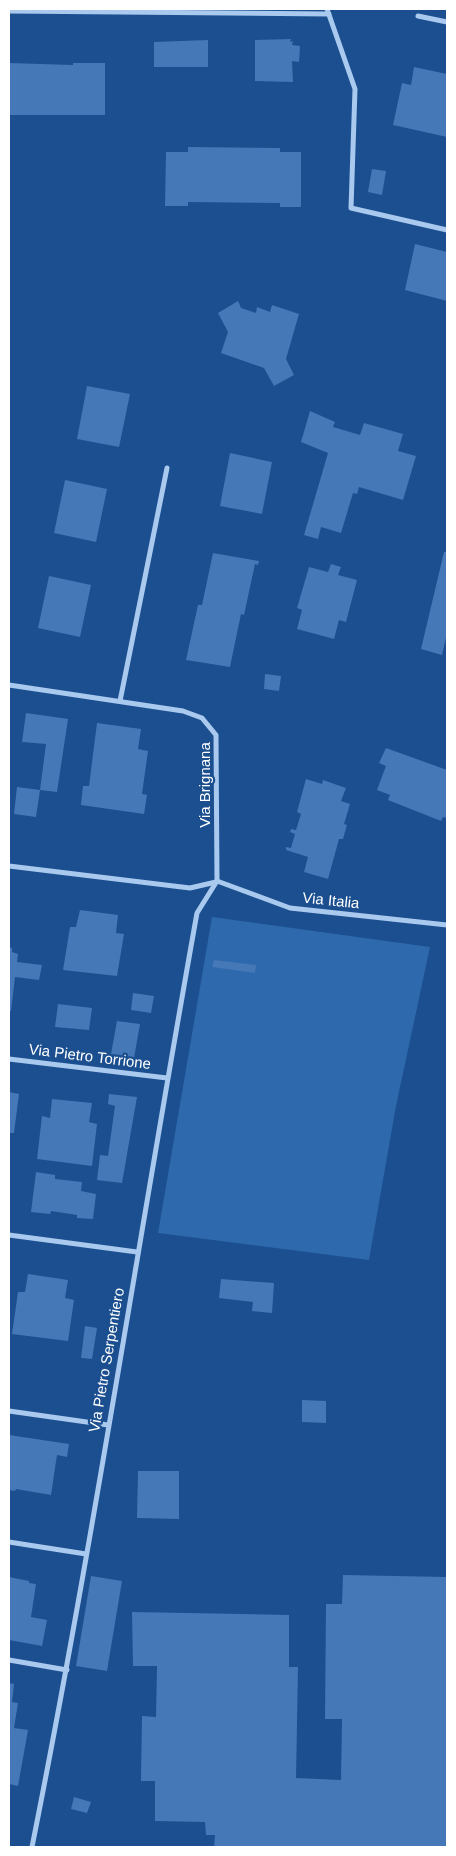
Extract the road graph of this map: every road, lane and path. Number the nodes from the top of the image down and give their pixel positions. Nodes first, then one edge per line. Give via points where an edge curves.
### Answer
1 (9, 11) edge
2 (328, 11) edge
3 (418, 16) dead end
4 (447, 22) edge
5 (447, 230) edge
6 (168, 468) dead end
7 (9, 685) edge
8 (120, 701) junction
9 (9, 866) edge
10 (217, 882) junction
11 (447, 925) edge
12 (9, 1059) edge
13 (168, 1078) junction
14 (9, 1235) edge
15 (137, 1252) junction
16 (9, 1411) edge
17 (108, 1425) junction
18 (9, 1542) edge
19 (86, 1554) junction
20 (9, 1660) edge
21 (67, 1670) junction
22 (32, 1847) edge

1 - 2 street
2 - 5 street via 355,88 351,208
3 - 4 street
6 - 8 street
7 - 8 street, Via Brignana
8 - 10 street, Via Brignana via 183,711 202,718 216,735
9 - 10 street via 190,888
10 - 11 street, Via Italia via 290,908
10 - 13 street, Via Pietro Serpentiero via 197,913
12 - 13 street, Via Pietro Torrione
13 - 15 street, Via Pietro Serpentiero
14 - 15 street
15 - 17 street, Via Pietro Serpentiero
16 - 17 street
17 - 19 street, Via Pietro Serpentiero
18 - 19 street
19 - 21 street, Via Pietro Serpentiero
20 - 21 street
21 - 22 street, Via Pietro Serpentiero

